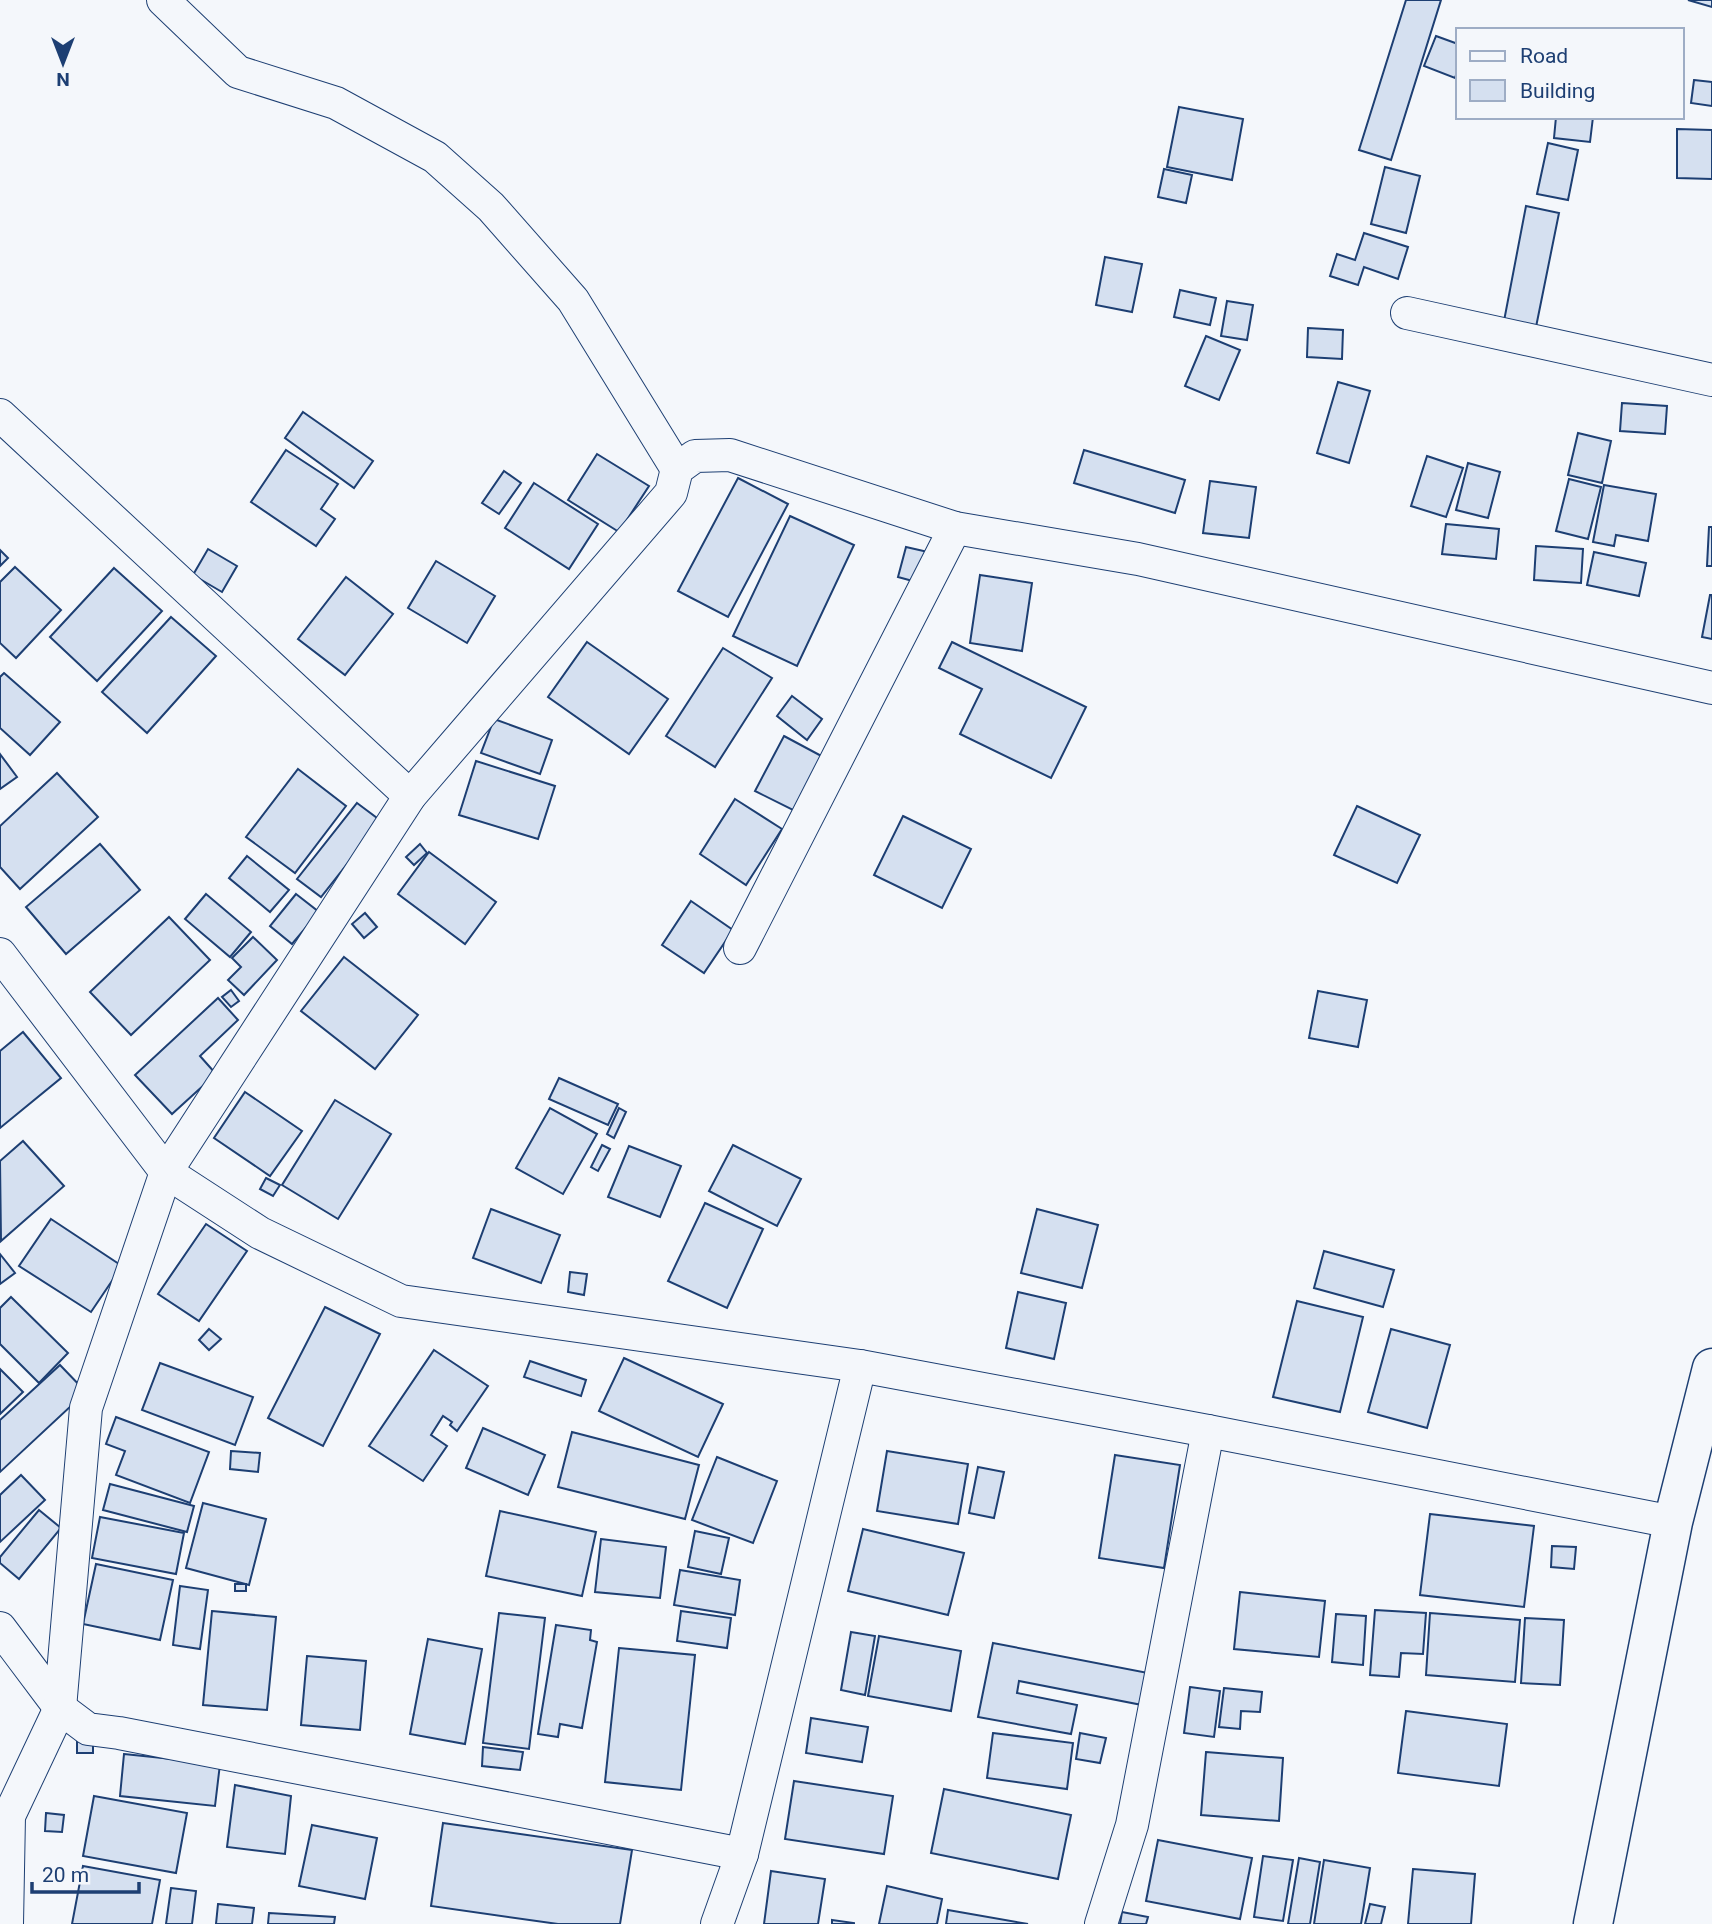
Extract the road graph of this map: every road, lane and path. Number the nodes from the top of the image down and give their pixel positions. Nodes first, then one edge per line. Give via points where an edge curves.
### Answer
1 (163, 0) edge
2 (1407, 313) dead end
3 (1712, 380) edge
4 (0, 415) edge
5 (677, 469) junction
6 (955, 528) junction
7 (1712, 688) edge
8 (410, 796) junction
9 (740, 948) dead end
10 (0, 954) edge
11 (166, 1172) junction
12 (860, 1366) junction
13 (1712, 1368) edge
14 (1208, 1431) junction
15 (1673, 1522) junction
16 (0, 1628) edge
17 (60, 1708) junction
18 (5, 1816) edge
19 (742, 1854) junction
20 (7, 1924) edge
21 (717, 1924) edge
22 (1101, 1924) edge
23 (1593, 1924) edge

1 - 5 street via 238,72 336,103 435,157 491,207 573,300
2 - 3 street
4 - 8 street
5 - 6 street via 695,456 730,455
5 - 8 street via 671,493
6 - 7 street via 1138,559
6 - 9 street
8 - 11 street
10 - 11 street
11 - 12 street via 260,1233 401,1301
11 - 17 street via 86,1408
12 - 14 street
12 - 19 street
13 - 15 main road
14 - 15 street
14 - 22 street via 1132,1825
15 - 23 main road
16 - 17 street
17 - 18 street
17 - 19 street via 88,1729
18 - 20 street
19 - 21 street

